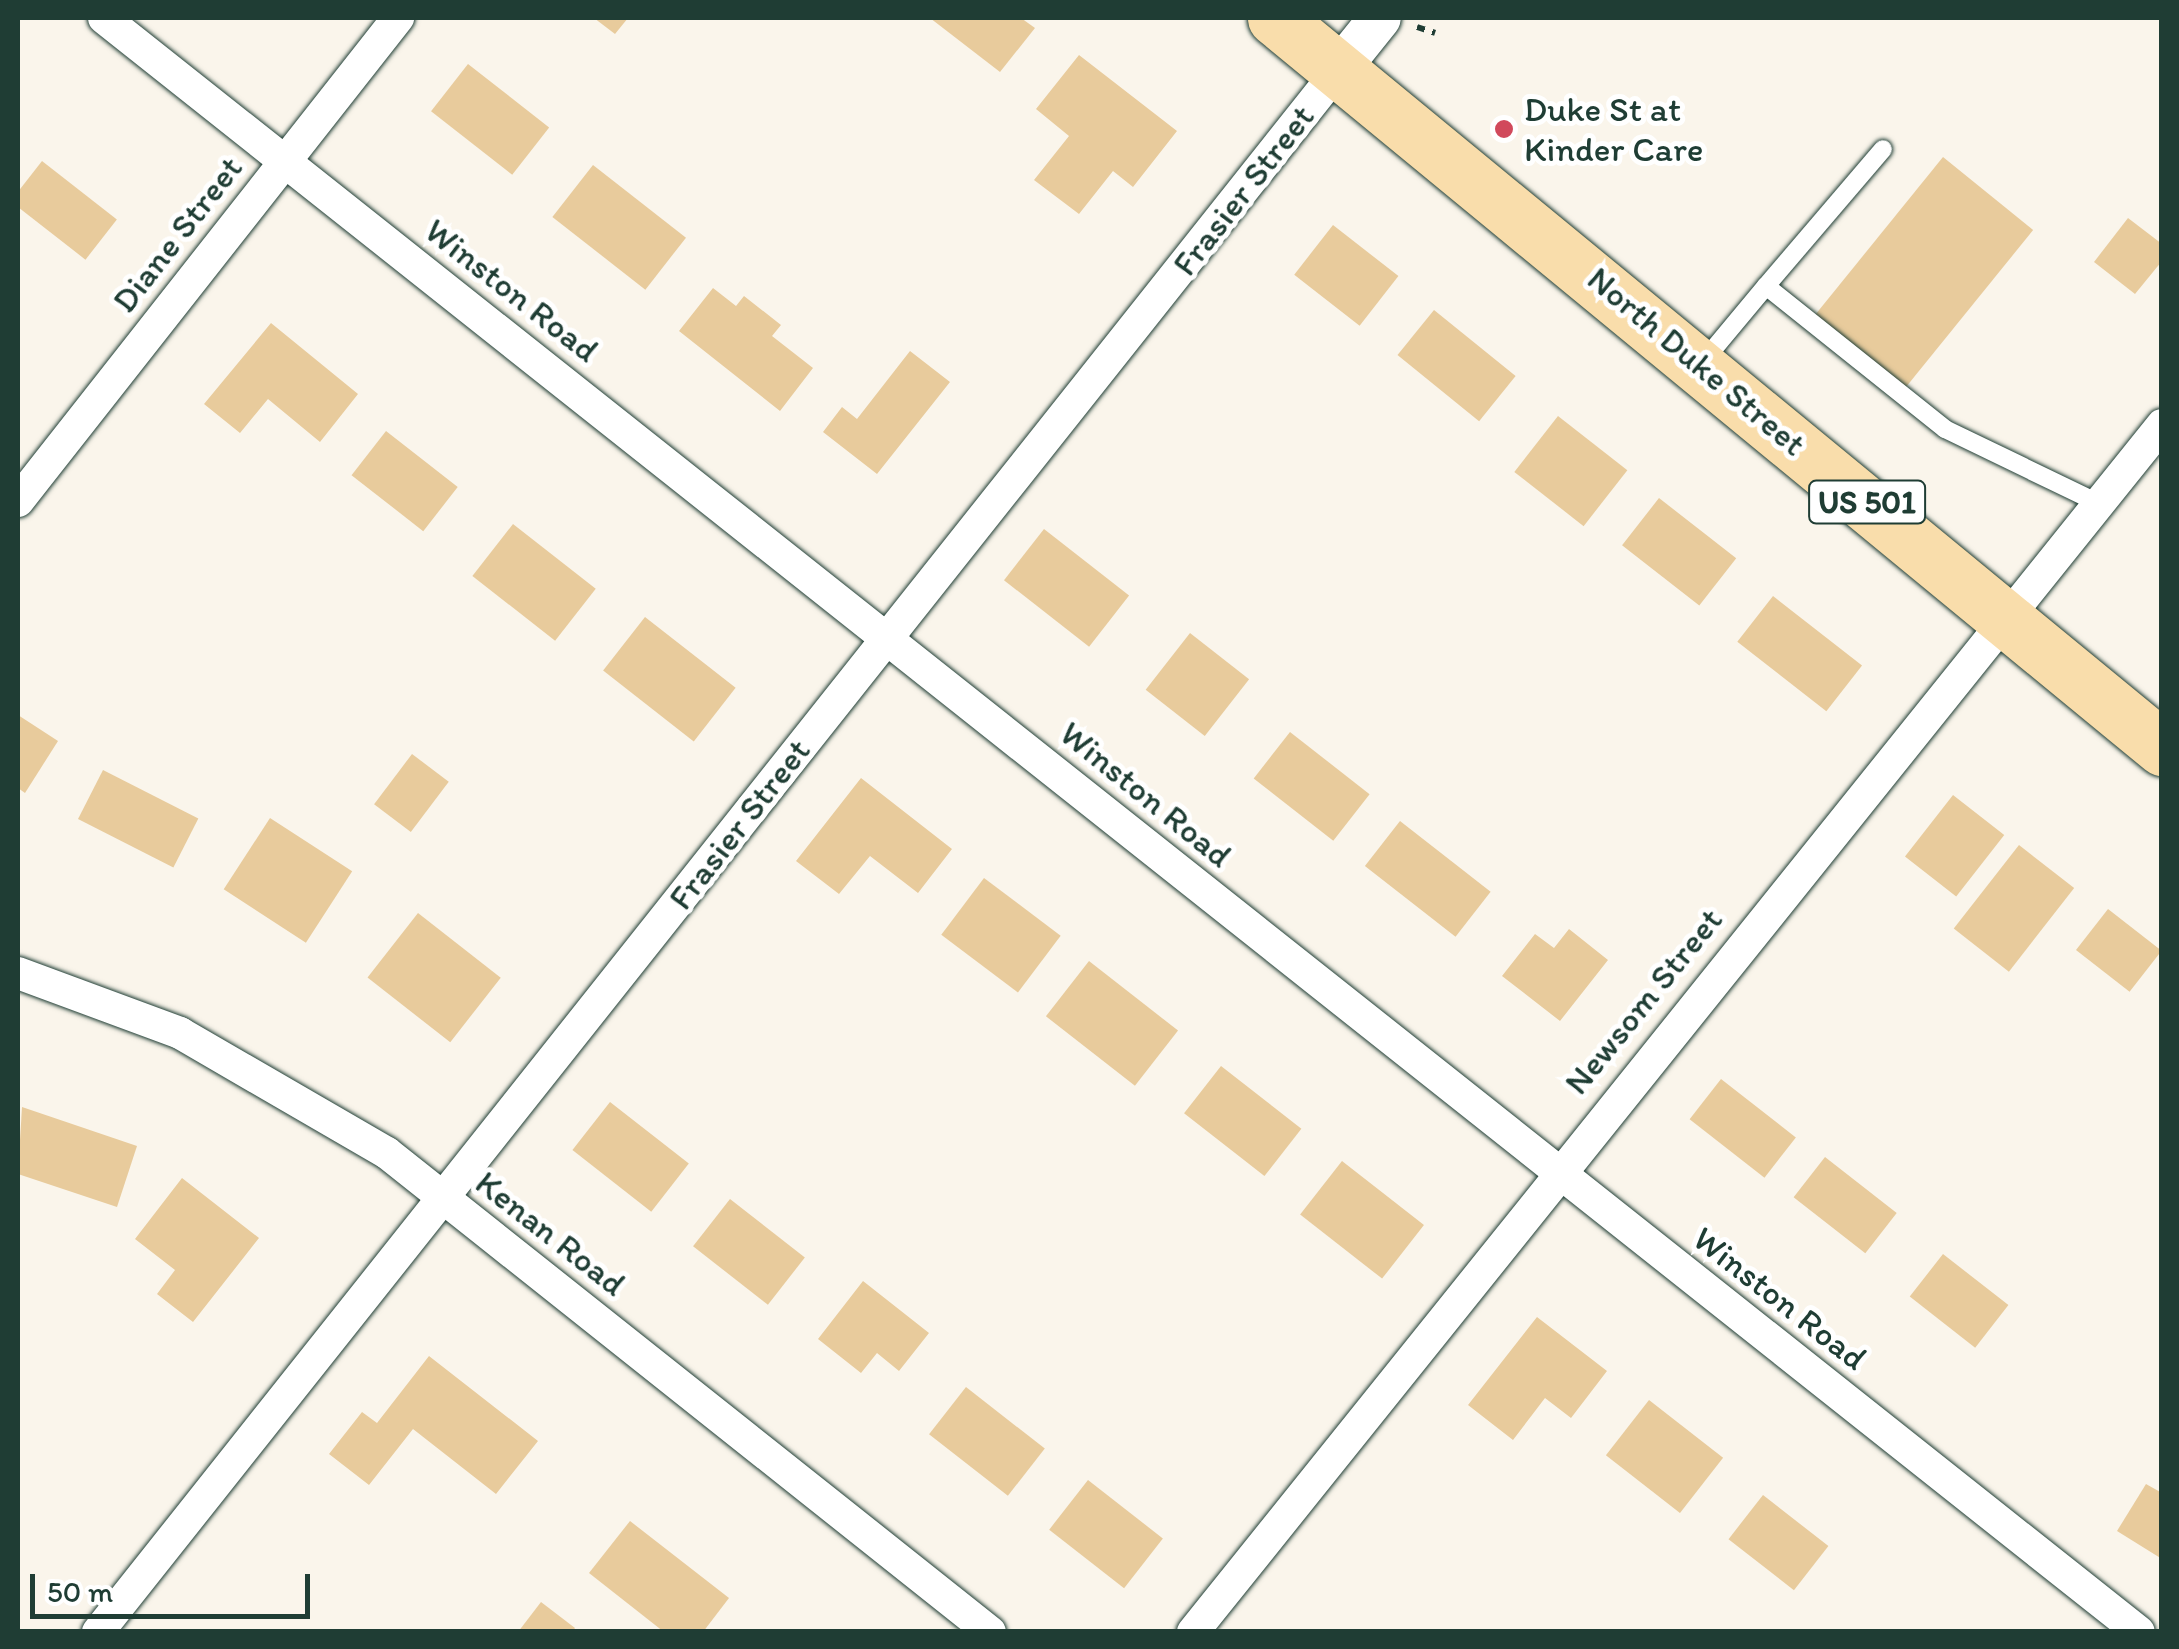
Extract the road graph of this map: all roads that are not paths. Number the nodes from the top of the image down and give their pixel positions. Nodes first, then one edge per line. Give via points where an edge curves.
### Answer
1 (104, 18) edge
2 (398, 18) edge
3 (1275, 18) edge
4 (1380, 18) edge
5 (1339, 69) junction
6 (1883, 149) dead end
7 (286, 161) junction
8 (1766, 286) junction
9 (1700, 364) junction
10 (2162, 424) edge
11 (18, 500) edge
12 (2098, 503) junction
13 (2005, 616) junction
14 (887, 639) junction
15 (2162, 748) edge
16 (18, 974) edge
17 (1558, 1172) junction
18 (442, 1197) junction
19 (98, 1632) edge
20 (990, 1632) edge
21 (1193, 1632) edge
22 (2139, 1632) edge

1 - 7 street, Winston Road
2 - 7 street, Diane Street
3 - 5 highway, North Duke Street / US 501
4 - 5 street, Frasier Street
5 - 9 highway, North Duke Street / US 501
5 - 14 street, Frasier Street
6 - 8 lane
7 - 11 street, Diane Street
7 - 14 street, Winston Road
8 - 9 lane
8 - 12 lane via 1945,429
9 - 13 highway, North Duke Street / US 501
10 - 12 street, Newsom Street
12 - 13 street, Newsom Street
13 - 15 highway, North Duke Street / US 501
13 - 17 street, Newsom Street
14 - 17 street, Winston Road
14 - 18 street, Frasier Street
16 - 18 street, Kenan Road via 251,1068
17 - 21 street, Newsom Street
17 - 22 street, Winston Road
18 - 19 street, Frasier Street
18 - 20 street, Kenan Road

